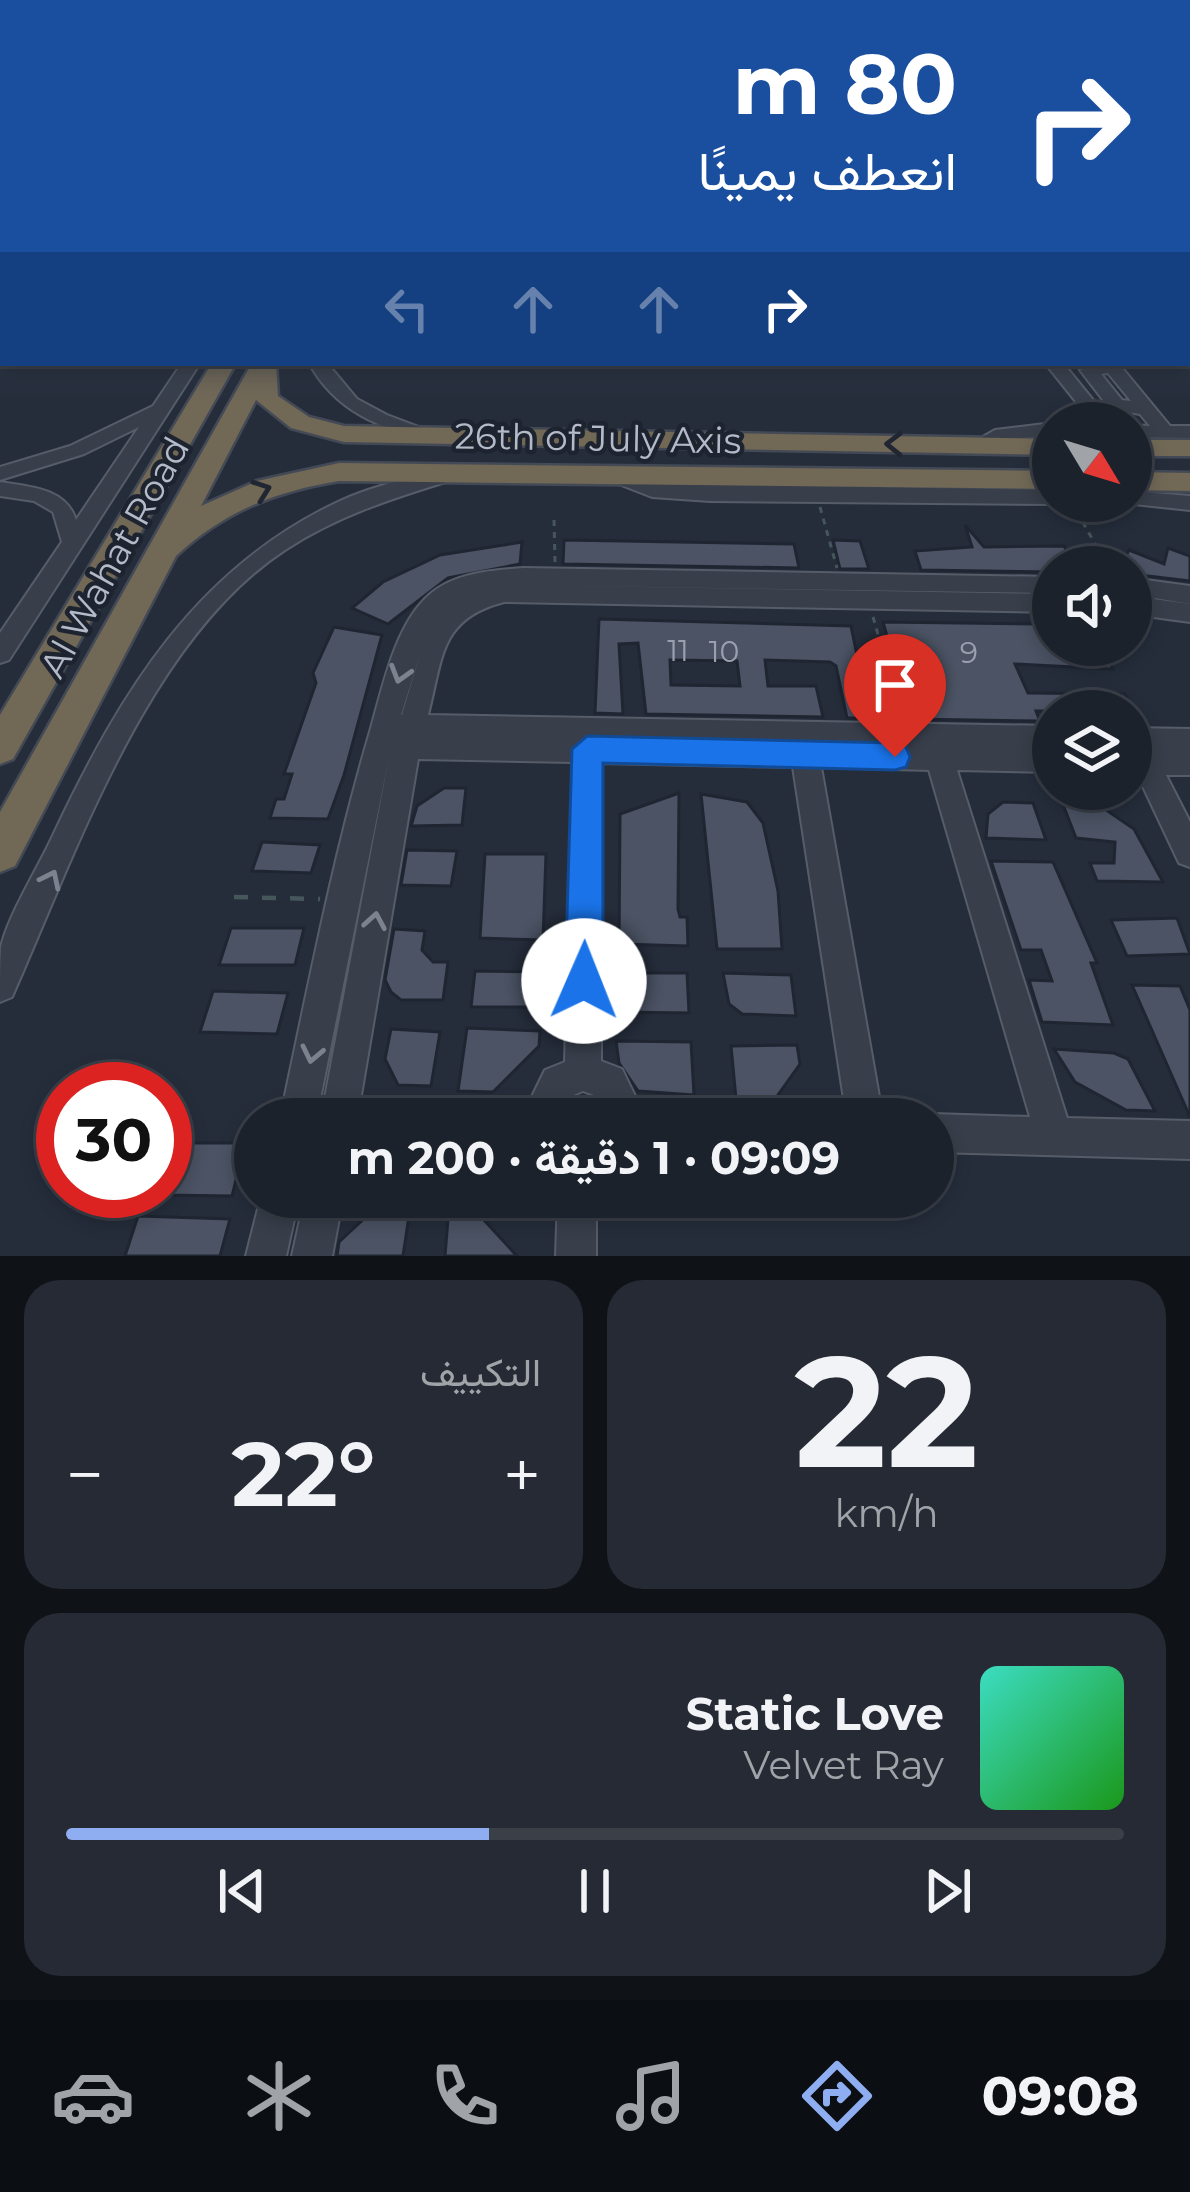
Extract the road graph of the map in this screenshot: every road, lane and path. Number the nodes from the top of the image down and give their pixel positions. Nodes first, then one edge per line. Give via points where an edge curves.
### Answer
1 (188, 366) edge
2 (222, 366) edge
3 (262, 366) edge
4 (263, 366) edge
5 (320, 366) edge
6 (1048, 366) edge
7 (1112, 366) edge
8 (1067, 402) edge
9 (1087, 402) edge
10 (1141, 402) edge
11 (159, 410) junction
12 (1032, 431) edge
13 (1190, 432) edge
14 (429, 436) junction
15 (1152, 438) edge
16 (1152, 441) edge
17 (977, 446) junction
18 (1032, 447) edge
19 (1190, 448) edge
20 (405, 471) junction
21 (462, 472) junction
22 (613, 473) junction
23 (0, 474) edge
24 (1032, 480) edge
25 (1190, 482) edge
26 (1152, 488) edge
27 (0, 489) edge
28 (1152, 493) edge
29 (817, 495) junction
30 (1032, 497) edge
31 (1190, 503) edge
32 (554, 520) dead end
33 (73, 544) junction
34 (163, 550) junction
35 (556, 576) junction
36 (1032, 586) edge
37 (1152, 589) edge
38 (851, 590) junction
39 (1190, 595) edge
40 (1032, 602) edge
41 (1152, 608) edge
42 (1190, 613) edge
43 (0, 653) edge
44 (907, 734) junction
45 (395, 737) junction
46 (1032, 737) edge
47 (1190, 741) edge
48 (0, 748) edge
49 (587, 749) junction
50 (1152, 751) edge
51 (806, 755) junction
52 (1152, 757) edge
53 (939, 758) junction
54 (1032, 760) edge
55 (1190, 763) edge
56 (1152, 784) edge
57 (0, 851) edge
58 (1190, 853) edge
59 (234, 897) dead end
60 (346, 900) junction
61 (0, 985) edge
62 (583, 1073) junction
63 (303, 1098) edge
64 (342, 1098) edge
65 (550, 1098) edge
66 (617, 1098) edge
67 (862, 1098) edge
68 (954, 1134) edge
69 (1054, 1136) junction
70 (1190, 1140) edge
71 (275, 1218) edge
72 (320, 1218) edge
73 (576, 1218) edge
74 (266, 1256) edge
75 (312, 1256) edge
76 (575, 1256) edge

1 - 11 street
2 - 48 highway, Al Wahat Road
3 - 34 highway, Al Wahat Road
4 - 14 highway, 26th of July Axis via 270,402 299,423 344,434
5 - 14 street via 337,392 363,410
6 - 8 street
6 - 9 street
7 - 10 street
11 - 23 street via 76,450
11 - 33 street
12 - 17 street
13 - 15 street
17 -> 14 highway, 26th of July Axis
14 - 20 highway via 393,450 392,463
16 - 19 highway
17 - 18 highway, 26th of July Axis
20 - 21 highway, 26th of July Axis
34 -> 20 highway, 26th of July Axis via 212,512 274,485 339,472
21 - 22 highway, 26th of July Axis
61 -> 21 street via 134,706 207,603 307,522 392,488
22 - 24 highway, 26th of July Axis
22 - 29 street via 652,490
25 - 26 highway
27 - 33 street via 62,508
28 - 31 street
29 - 30 street
29 - 38 path
32 - 35 path
33 - 43 street
34 - 57 highway, Al Wahat Road
35 - 38 street
35 -> 45 street via 484,579 437,601 410,642
36 - 38 street
37 - 39 street
38 - 40 street
38 - 44 path
38 - 45 street via 487,595 443,624
41 - 42 street
44 - 45 street
44 - 46 street
45 - 49 street
45 - 60 street
64 -> 45 street
47 - 50 street
49 - 51 street
49 - 62 street
51 - 53 street
51 - 67 street
52 - 55 street
53 - 54 street
53 - 69 street
56 - 58 street
59 - 60 path
60 -> 63 street
62 - 65 street via 557,1083
62 - 66 street via 609,1082
68 - 69 street
69 - 70 street
71 - 74 street
72 - 75 street
73 - 76 street

